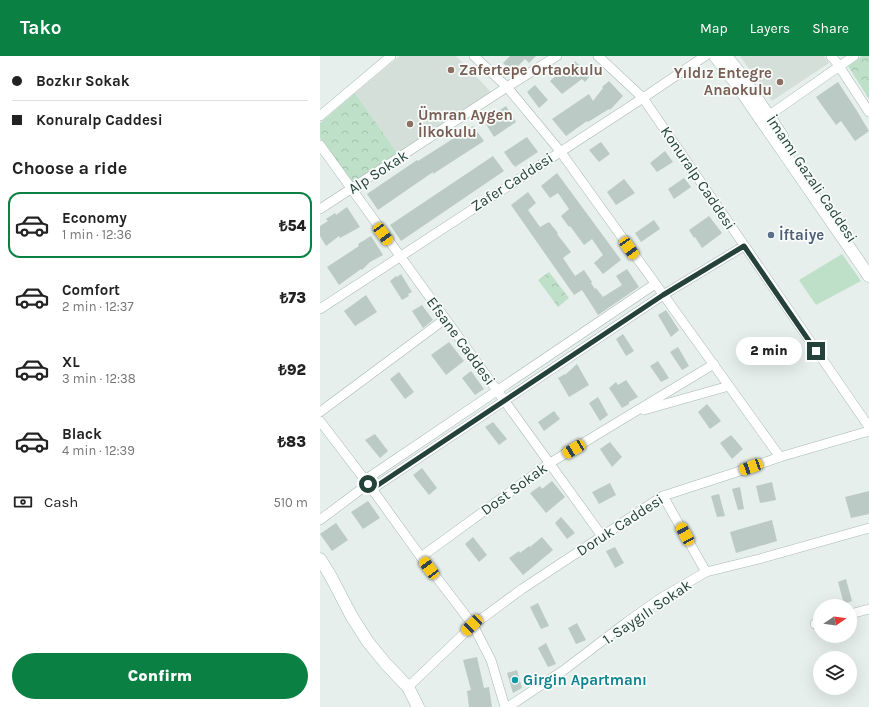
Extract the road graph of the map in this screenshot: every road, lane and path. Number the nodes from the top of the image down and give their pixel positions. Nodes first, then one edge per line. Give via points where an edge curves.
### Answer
1 (391, 56) edge
2 (474, 56) edge
3 (557, 56) edge
4 (598, 56) edge
5 (705, 56) edge
6 (714, 56) edge
7 (726, 56) edge
8 (831, 56) edge
9 (854, 56) edge
10 (839, 67) junction
11 (507, 87) junction
12 (643, 98) junction
13 (869, 112) edge
14 (320, 116) edge
15 (768, 116) junction
16 (320, 145) edge
17 (560, 151) junction
18 (351, 189) junction
19 (320, 209) edge
20 (744, 246) junction
21 (399, 257) junction
22 (869, 262) edge
23 (869, 276) edge
24 (655, 284) junction
25 (663, 295) junction
26 (320, 309) edge
27 (445, 319) junction
28 (714, 364) junction
29 (729, 386) junction
30 (497, 390) junction
31 (504, 401) junction
32 (320, 412) edge
33 (632, 413) junction
34 (320, 421) edge
35 (869, 428) edge
36 (869, 431) edge
37 (780, 457) junction
38 (550, 463) junction
39 (368, 484) junction
40 (663, 496) junction
41 (320, 520) edge
42 (869, 528) edge
43 (602, 536) junction
44 (421, 557) junction
45 (320, 559) edge
46 (706, 572) junction
47 (869, 608) edge
48 (857, 612) edge
49 (472, 625) junction
50 (408, 688) junction
51 (418, 707) edge
52 (507, 707) edge

1 - 14 street
2 - 11 street
3 - 11 street, Alp Sokak
4 - 12 street, Konuralp Caddesi
5 - 12 street, Zafer Caddesi
6 - 23 main road, İmamı Gazali Caddesi via 735,82
7 - 15 main road, İmamı Gazali Caddesi
8 - 10 street
9 - 10 street
10 - 13 street
10 - 15 street
11 - 17 street
11 - 18 street, Alp Sokak
12 - 17 street, Zafer Caddesi
12 - 20 street, Konuralp Caddesi
15 - 22 main road, İmamı Gazali Caddesi
16 - 18 street, Efsane Caddesi
17 - 21 street, Zafer Caddesi
17 - 24 street
18 - 19 street, Alp Sokak
18 - 21 street, Efsane Caddesi
20 - 25 street
20 - 35 street, Konuralp Caddesi
21 - 26 street, Zafer Caddesi
21 - 27 street, Efsane Caddesi
24 - 25 street
24 - 30 street
25 - 28 street
25 - 31 street
27 - 30 street, Efsane Caddesi
27 - 32 street
28 - 29 street
28 - 33 street, Dost Sokak
29 - 33 street
29 - 37 street
30 - 31 street, Efsane Caddesi
30 - 39 street
31 - 38 street, Efsane Caddesi
31 - 39 street
33 - 38 street, Dost Sokak
34 - 39 street
36 - 37 street, Doruk Caddesi
37 - 40 street, Doruk Caddesi
38 - 43 street, Efsane Caddesi
38 - 44 street, Dost Sokak
39 - 41 street
39 - 44 street
40 - 43 street, Doruk Caddesi
40 - 46 street
42 - 46 street, 1. Saygılı Sokak
43 - 49 street, Doruk Caddesi
44 - 49 street
45 - 50 main road via 368,642
46 - 52 street, 1. Saygılı Sokak via 661,598 564,670
47 - 48 street
49 - 50 street, Doruk Caddesi
49 - 52 street via 491,660
50 - 51 main road

